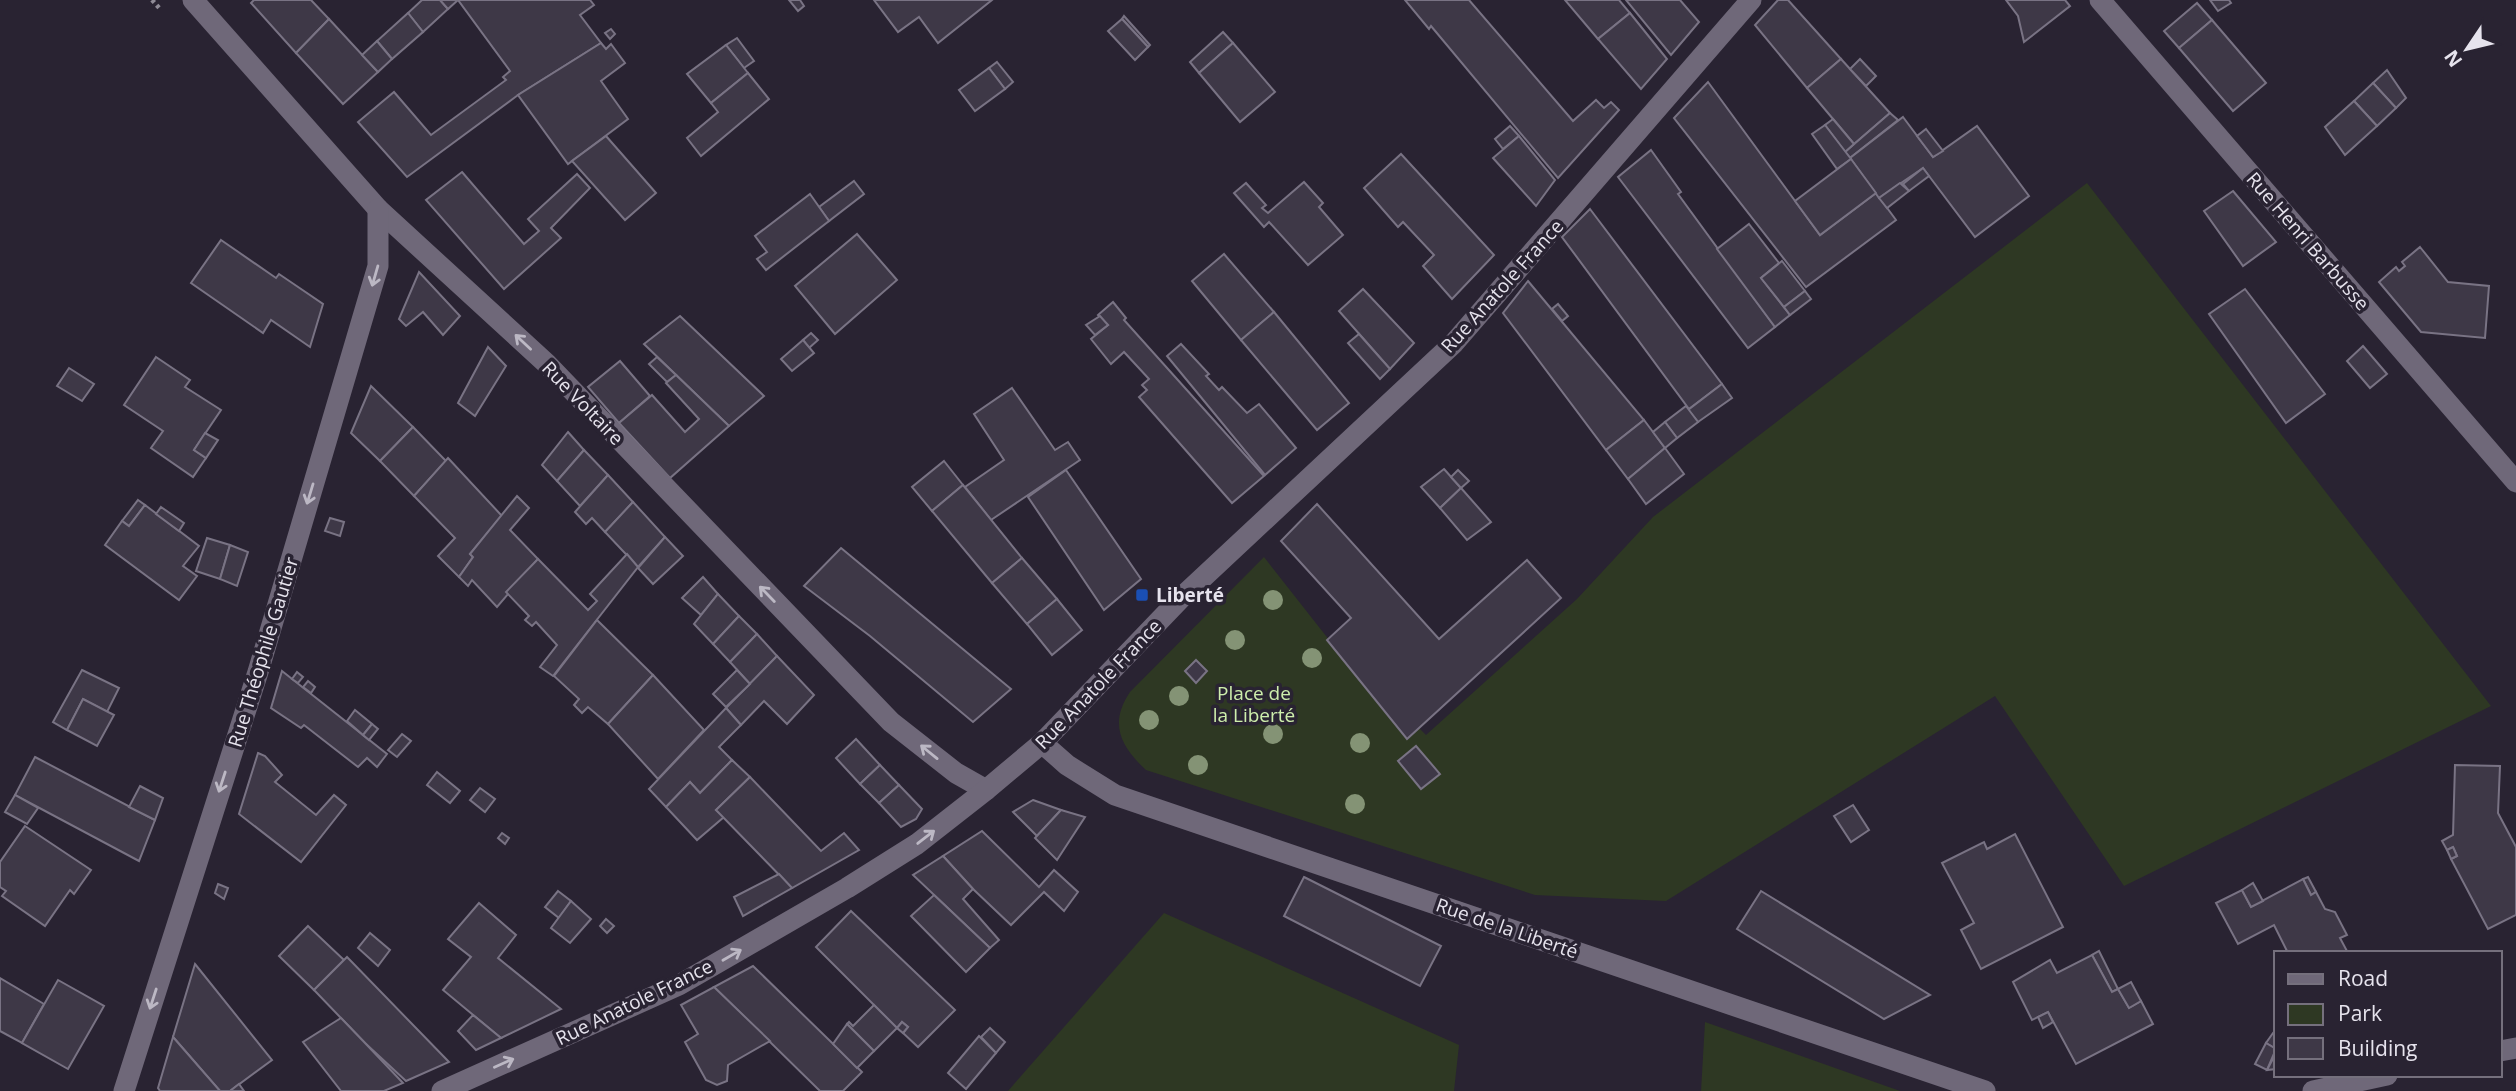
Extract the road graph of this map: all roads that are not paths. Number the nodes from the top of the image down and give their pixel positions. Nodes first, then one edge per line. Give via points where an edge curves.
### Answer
1 (193, 0) edge
2 (1751, 0) edge
3 (2100, 0) edge
4 (378, 209) junction
5 (2516, 482) edge
6 (1042, 743) junction
7 (986, 790) junction
8 (2378, 1077) edge
9 (124, 1091) edge
10 (442, 1091) edge
11 (1985, 1091) edge
12 (2313, 1091) edge

1 - 4 street, Rue Voltaire
2 - 6 street, Rue Anatole France via 1454,343 1182,597
3 - 5 street, Rue Henri Barbusse
7 -> 4 street, Rue Voltaire via 956,774 891,722 547,364
4 -> 9 street, Rue Théophile Gautier via 378,266 258,672
6 - 7 street, Rue Anatole France
6 - 11 street, Rue de la Liberté via 1115,795
10 -> 7 street, Rue Anatole France via 679,985 917,844
8 - 12 street

